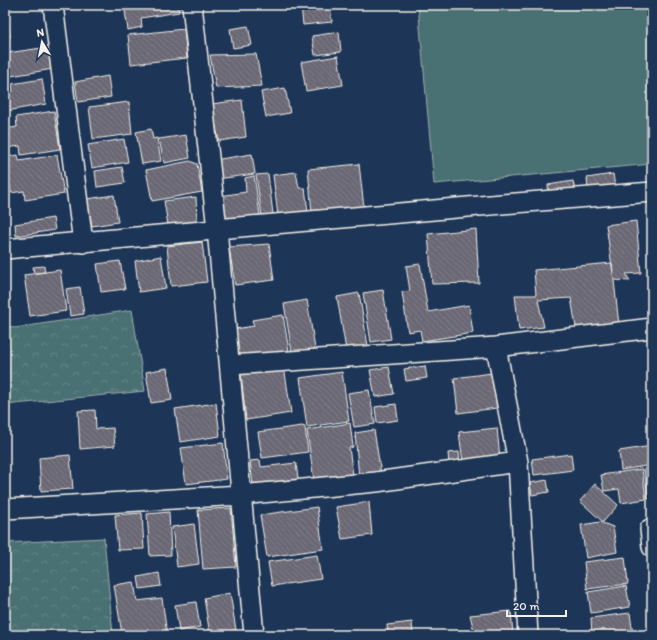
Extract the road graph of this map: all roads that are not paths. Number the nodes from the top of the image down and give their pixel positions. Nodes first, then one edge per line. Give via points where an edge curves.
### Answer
1 (53, 5) edge
2 (192, 5) edge
3 (652, 192) edge
4 (217, 229) junction
5 (83, 243) junction
6 (5, 249) edge
7 (652, 328) edge
8 (496, 347) junction
9 (230, 365) junction
10 (518, 462) junction
11 (241, 495) junction
12 (5, 509) edge
13 (254, 635) edge
14 (528, 635) edge

1 - 5 street
2 - 4 street
3 - 4 street
4 - 5 street
4 - 9 street
5 - 6 street
7 - 8 street
8 - 9 street
8 - 10 street
9 - 11 street
10 - 11 street via 376,482
10 - 14 street
11 - 12 street
11 - 13 street

